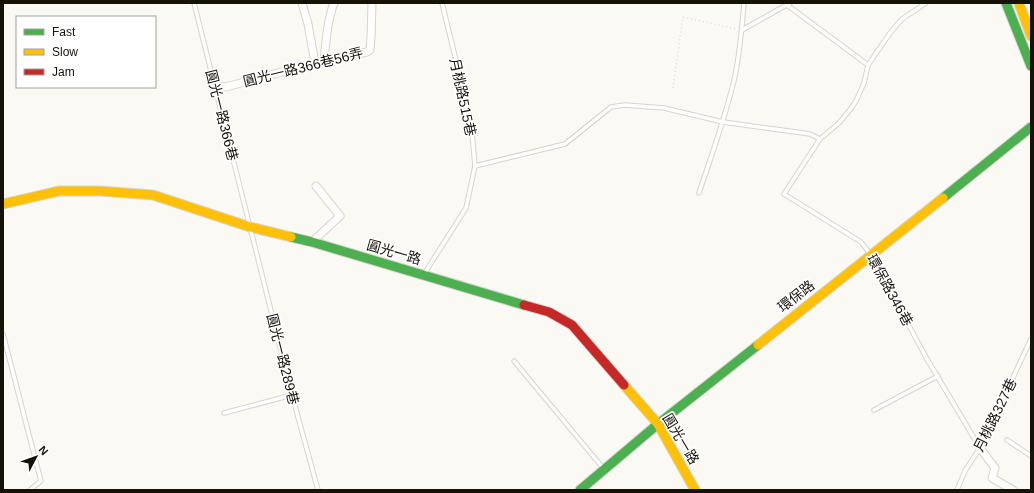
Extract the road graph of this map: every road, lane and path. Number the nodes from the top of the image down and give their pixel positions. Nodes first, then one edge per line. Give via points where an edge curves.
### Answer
1 (194, 3) edge
2 (302, 3) edge
3 (334, 3) edge
4 (372, 3) edge
5 (442, 3) edge
6 (744, 3) edge
7 (926, 3) edge
8 (1006, 3) edge
9 (1018, 3) edge
10 (789, 4) edge
11 (742, 30) junction
12 (1031, 36) edge
13 (324, 61) junction
14 (315, 63) junction
15 (868, 65) junction
16 (1031, 66) edge
17 (215, 86) junction
18 (674, 88) dead end
19 (723, 122) junction
20 (1031, 127) edge
21 (820, 139) junction
22 (475, 166) junction
23 (316, 186) dead end
24 (699, 193) dead end
25 (3, 204) edge
26 (250, 226) junction
27 (312, 242) junction
28 (871, 255) junction
29 (423, 275) junction
30 (3, 334) edge
31 (1031, 339) edge
32 (514, 362) dead end
33 (938, 376) junction
34 (292, 395) junction
35 (874, 410) dead end
36 (224, 413) dead end
37 (658, 424) junction
38 (1007, 440) dead end
39 (980, 448) junction
40 (1031, 456) edge
41 (604, 470) junction
42 (30, 490) edge
43 (318, 490) edge
44 (580, 490) edge
45 (695, 490) edge
46 (957, 490) edge
47 (1013, 490) edge

1 - 17 lane, 圓光一路366巷
2 - 14 street
3 - 13 street via 328,25
4 - 13 street, 圓光一路366巷56弄 via 370,50 358,55
5 - 22 lane, 月桃路515巷 via 471,122
6 - 11 lane
7 - 15 lane via 902,19
8 - 16 street
9 - 12 street
10 - 11 lane
10 - 15 lane
11 - 18 path via 683,17
11 - 19 lane via 735,76
13 - 14 street, 圓光一路366巷56弄
14 - 17 street, 圓光一路366巷56弄 via 226,86
15 - 21 lane via 856,101 839,123
17 - 26 lane, 圓光一路366巷
19 - 21 lane via 810,134
19 - 22 lane via 664,108 625,104 611,107 565,144
19 - 24 lane
20 - 28 street, 環保路
21 - 28 lane, 環保路346巷 via 784,194 861,242
22 - 29 lane, 月桃路515巷 via 466,208
23 - 27 street via 340,216
25 - 26 street, 圓光一路 via 58,190 100,191 153,196
26 - 27 street, 圓光一路
26 - 34 lane, 圓光一路289巷
27 - 29 street, 圓光一路
28 - 33 lane, 環保路346巷
28 - 37 street, 環保路
29 - 37 street, 圓光一路 via 549,312 572,325
30 - 42 lane via 41,481
31 - 39 lane, 月桃路327巷
32 - 41 lane
33 - 35 lane
33 - 39 lane, 環保路346巷
34 - 36 lane
34 - 43 lane, 圓光一路289巷
37 - 41 street, 環保路
37 - 45 street, 圓光一路
38 - 40 lane
39 - 46 lane, 月桃路327巷 via 965,471
39 - 47 street via 995,468 992,478
41 - 44 street, 環保路

